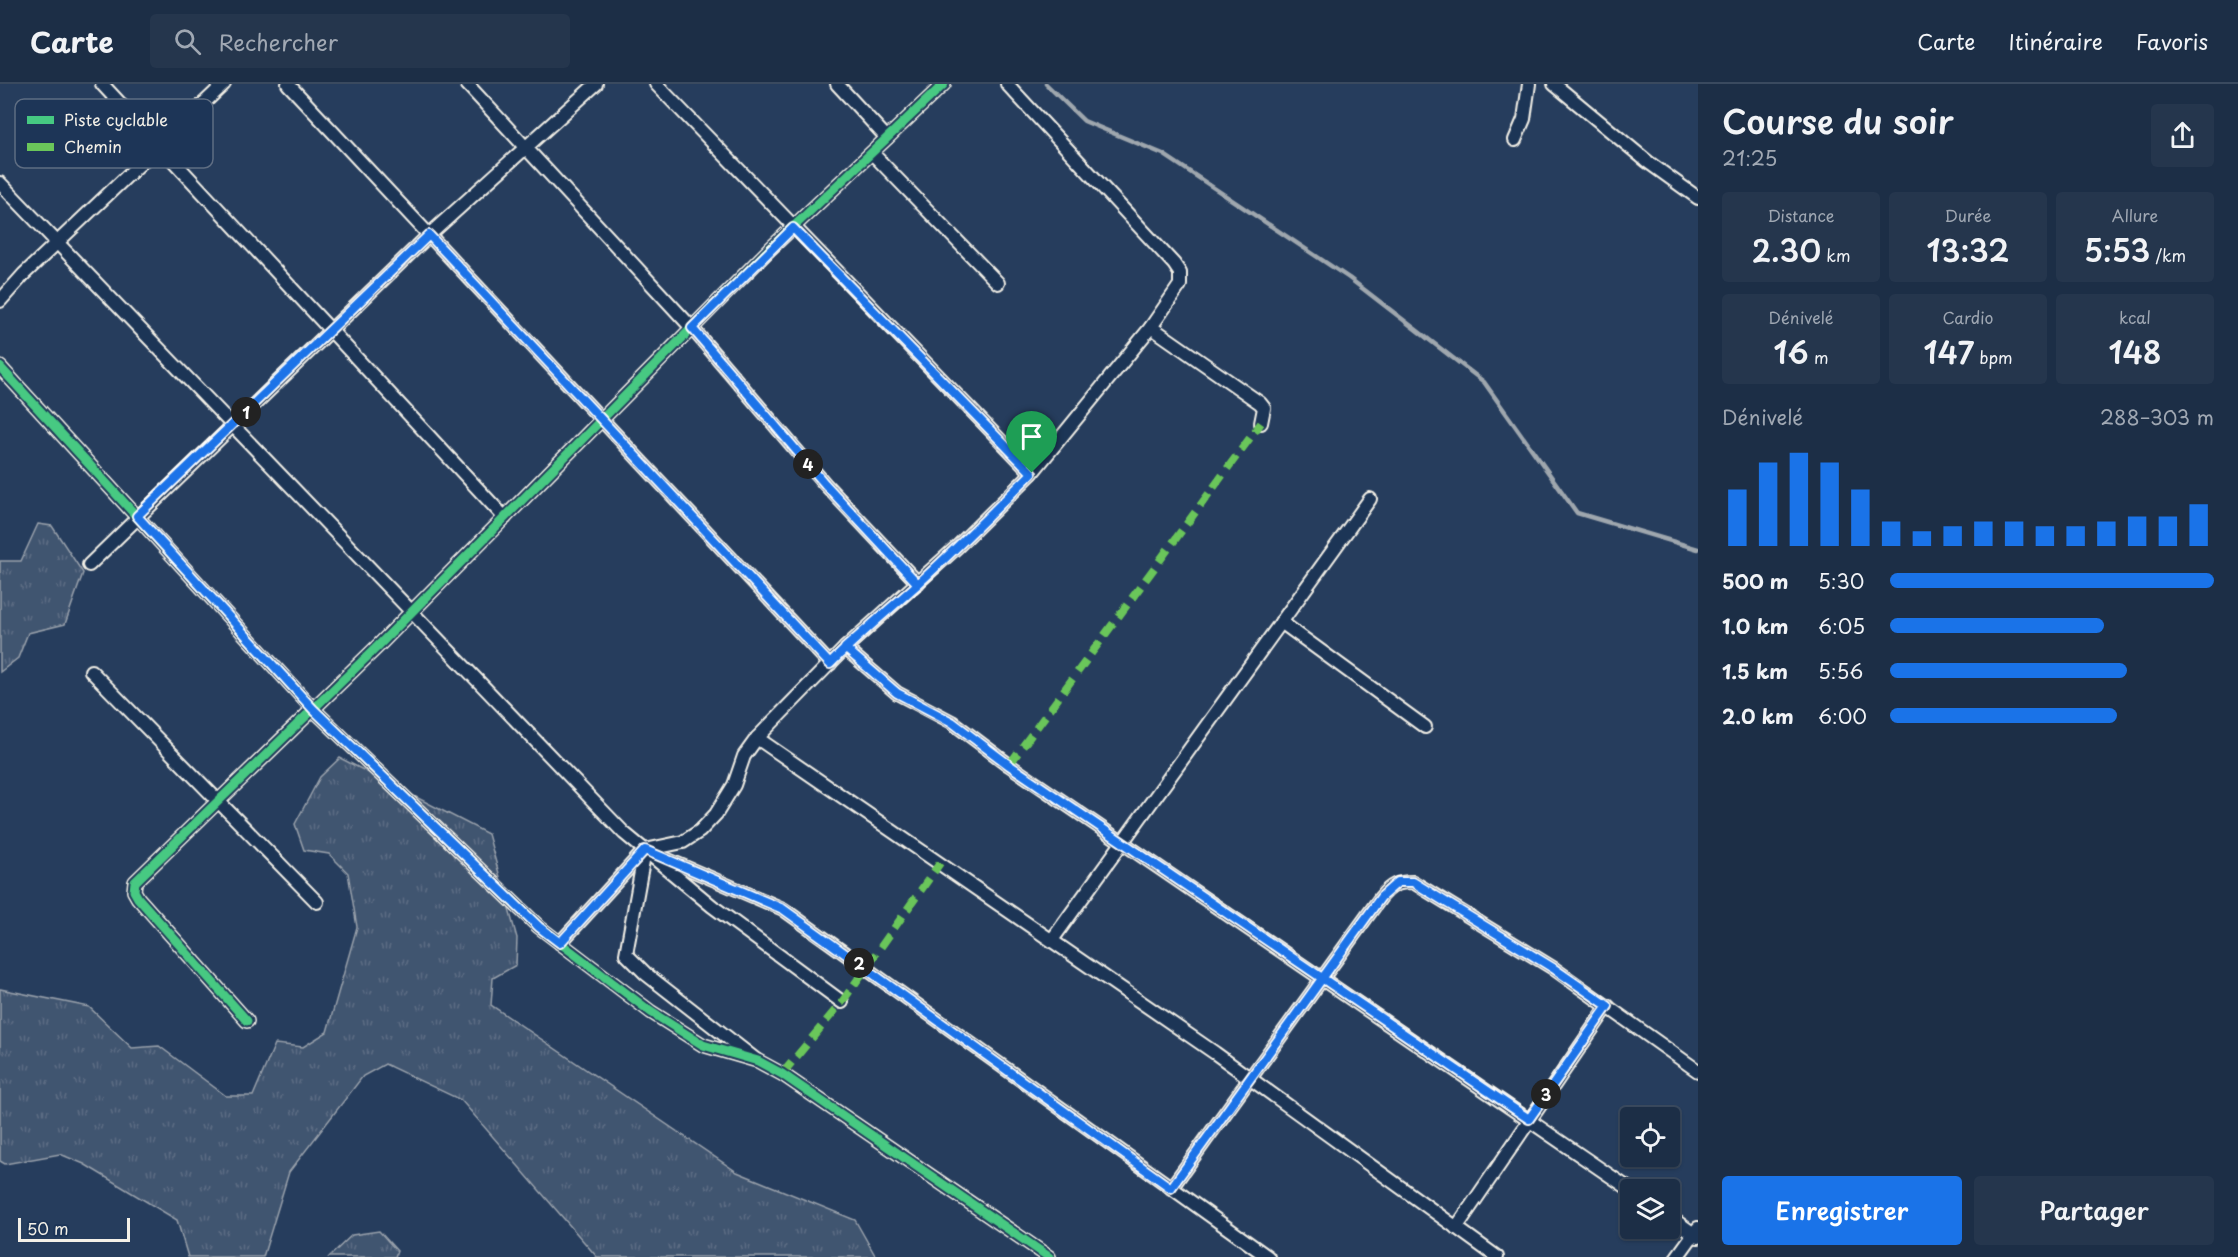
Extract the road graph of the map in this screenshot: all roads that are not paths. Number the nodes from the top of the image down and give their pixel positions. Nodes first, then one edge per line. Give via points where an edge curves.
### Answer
1 (102, 84) edge
2 (224, 84) edge
3 (288, 84) edge
4 (467, 84) edge
5 (596, 84) edge
6 (656, 84) edge
7 (837, 84) edge
8 (944, 84) edge
9 (1007, 84) edge
10 (1528, 84) edge
11 (1554, 84) edge
12 (116, 99) edge
13 (208, 99) edge
14 (887, 138) junction
15 (1515, 140) dead end
16 (526, 148) junction
17 (872, 153) junction
18 (136, 168) edge
19 (179, 168) edge
20 (0, 183) edge
21 (1698, 198) edge
22 (793, 228) junction
23 (429, 235) junction
24 (58, 241) junction
25 (998, 283) dead end
26 (0, 300) edge
27 (1151, 327) junction
28 (692, 328) junction
29 (330, 330) junction
30 (0, 367) edge
31 (602, 419) junction
32 (1261, 423) dead end
33 (232, 425) junction
34 (1032, 473) junction
35 (1370, 499) dead end
36 (137, 516) junction
37 (505, 518) junction
38 (89, 565) dead end
39 (918, 584) junction
40 (411, 612) junction
41 (1281, 622) junction
42 (845, 648) junction
43 (830, 664) junction
44 (91, 671) dead end
45 (313, 709) junction
46 (1425, 727) dead end
47 (757, 738) junction
48 (218, 802) junction
49 (1124, 842) junction
50 (645, 850) junction
51 (317, 902) dead end
52 (1052, 940) junction
53 (560, 943) junction
54 (1324, 979) junction
55 (842, 1002) dead end
56 (1608, 1006) junction
57 (247, 1021) dead end
58 (758, 1061) junction
59 (1698, 1071) edge
60 (1251, 1079) junction
61 (1529, 1119) junction
62 (1620, 1182) edge
63 (1171, 1188) junction
64 (1680, 1223) edge
65 (1456, 1228) junction
66 (1697, 1233) edge
67 (1049, 1257) edge
68 (1268, 1257) edge
69 (1497, 1257) edge
70 (1677, 1257) edge

1 - 12 street
2 - 13 street
3 - 23 street
4 - 16 street
5 - 16 street
6 - 22 street
7 - 14 street
8 - 14 street
9 - 27 street via 1178,269 1180,285
10 - 15 street via 1524,119
11 - 21 street
14 - 17 street
16 - 23 street
16 - 28 street
17 - 22 street
17 - 25 street
18 - 24 street
19 - 29 street
20 - 24 street
22 - 28 street
22 - 34 street
23 - 29 street
23 - 31 street
24 - 26 street
24 - 33 street
27 - 32 street via 1260,403 1264,408
27 - 34 street
28 - 31 street
28 - 39 street via 825,484
29 - 33 street
29 - 37 street
30 - 36 street
31 - 37 street
31 - 43 street
33 - 36 street
33 - 40 street
34 - 39 street
35 - 41 street
36 - 38 street
36 - 45 street
37 - 40 street
39 - 42 street
40 - 45 street
40 - 50 street via 624,833
41 - 46 street
41 - 49 street
42 - 43 street
42 - 49 street via 897,693 952,722
43 - 47 street
44 - 48 street
45 - 48 street
45 - 53 street
47 - 50 street via 744,756 734,786 700,831 683,842
47 - 52 street
48 - 51 street
48 - 57 street via 135,882 134,891
49 - 52 street
49 - 54 street
50 - 53 street
50 - 55 street via 712,906
50 - 58 street via 626,954
50 - 63 street via 783,909
52 - 60 street
53 - 58 street via 651,1012 703,1045
54 - 56 street via 1389,887 1398,882 1413,882
54 - 60 street
54 - 61 street
56 - 59 street
56 - 61 street
58 - 67 street
60 - 63 street
60 - 65 street
61 - 62 street
61 - 65 street
63 - 68 street
64 - 66 street
65 - 69 street
66 - 70 street

